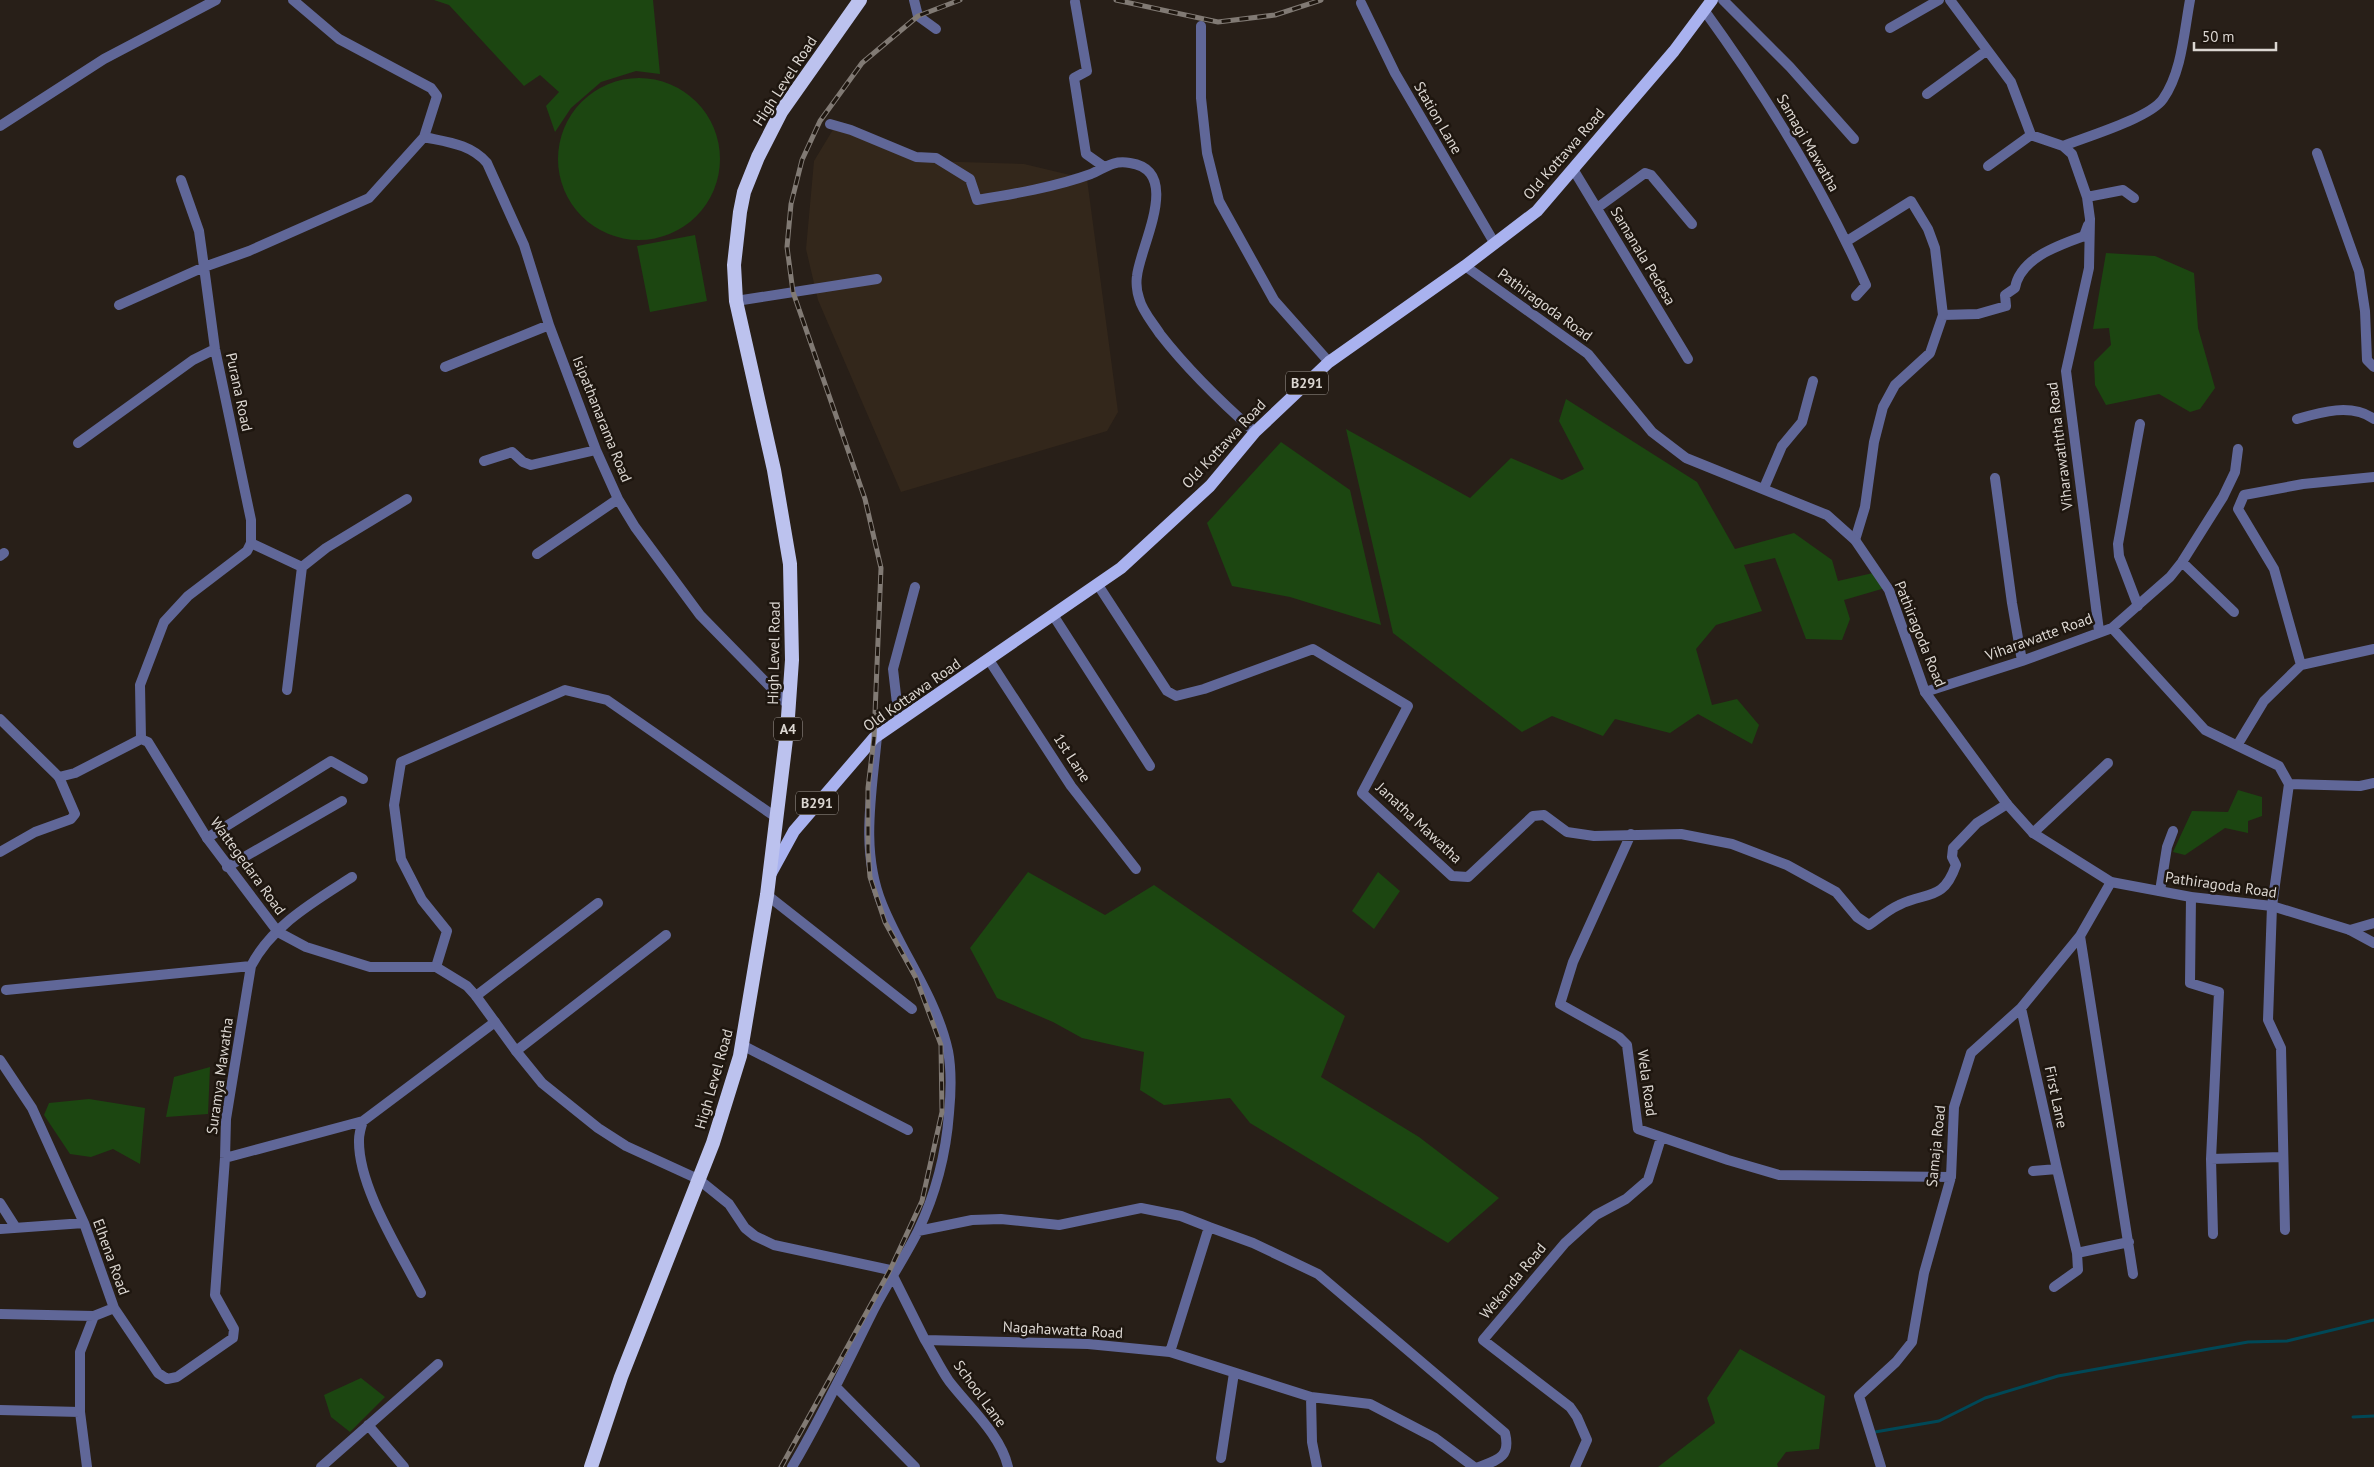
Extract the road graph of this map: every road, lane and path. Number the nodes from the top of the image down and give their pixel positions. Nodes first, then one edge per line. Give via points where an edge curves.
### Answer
1 (216, 0) edge
2 (293, 0) edge
3 (860, 0) edge
4 (914, 0) edge
5 (1712, 0) edge
6 (1723, 0) edge
7 (1939, 0) edge
8 (1950, 0) edge
9 (2190, 0) edge
10 (1075, 2) dead end
11 (1361, 3) dead end
12 (1704, 10) junction
13 (1201, 26) dead end
14 (936, 28) dead end
15 (1890, 28) dead end
16 (1986, 52) junction
17 (1927, 94) dead end
18 (830, 124) dead end
19 (0, 126) edge
20 (2031, 135) junction
21 (424, 137) junction
22 (1854, 139) dead end
23 (2063, 146) junction
24 (2317, 154) dead end
25 (1103, 166) junction
26 (1988, 166) dead end
27 (1573, 169) junction
28 (181, 180) dead end
29 (2087, 197) junction
30 (2134, 198) dead end
31 (1597, 208) junction
32 (2090, 219) junction
33 (1692, 224) dead end
34 (1847, 241) junction
35 (1495, 244) junction
36 (1465, 266) junction
37 (204, 267) junction
38 (877, 279) dead end
39 (1856, 296) dead end
40 (736, 301) junction
41 (119, 305) dead end
42 (1943, 315) junction
43 (549, 325) junction
44 (215, 349) junction
45 (1688, 359) dead end
46 (1329, 362) junction
47 (445, 367) dead end
48 (2374, 367) edge
49 (1813, 381) dead end
50 (2297, 419) dead end
51 (2374, 419) edge
52 (2140, 424) dead end
53 (1255, 432) junction
54 (78, 443) dead end
55 (2238, 449) dead end
56 (596, 450) junction
57 (484, 461) dead end
58 (2374, 477) edge
59 (1995, 478) dead end
60 (1764, 488) junction
61 (407, 499) dead end
62 (618, 499) junction
63 (1855, 540) junction
64 (251, 543) junction
65 (537, 554) dead end
66 (2182, 562) junction
67 (302, 567) junction
68 (1098, 585) junction
69 (915, 586) dead end
70 (2138, 606) junction
71 (2234, 612) dead end
72 (1053, 615) junction
73 (2112, 628) junction
74 (2099, 631) junction
75 (2374, 650) edge
76 (989, 660) junction
77 (2022, 661) junction
78 (2301, 665) junction
79 (287, 690) dead end
80 (1925, 692) junction
81 (790, 707) junction
82 (0, 719) edge
83 (899, 721) junction
84 (877, 736) junction
85 (140, 739) junction
86 (2238, 744) junction
87 (2108, 763) dead end
88 (1150, 766) dead end
89 (59, 777) junction
90 (363, 780) dead end
91 (2374, 783) edge
92 (2289, 784) junction
93 (342, 802) dead end
94 (2007, 804) junction
95 (777, 818) junction
96 (2173, 831) dead end
97 (2033, 833) junction
98 (1631, 834) junction
99 (207, 838) junction
100 (0, 852) edge
101 (227, 867) junction
102 (1136, 868) dead end
103 (770, 875) junction
104 (352, 877) dead end
105 (2111, 882) junction
106 (2160, 891) junction
107 (768, 895) junction
108 (2191, 897) junction
109 (598, 902) dead end
110 (2272, 906) junction
111 (2374, 922) edge
112 (2350, 930) junction
113 (278, 932) junction
114 (666, 935) dead end
115 (2080, 936) junction
116 (2374, 943) edge
117 (251, 966) junction
118 (436, 967) junction
119 (6, 990) dead end
120 (476, 996) junction
121 (2021, 1008) junction
122 (912, 1009) dead end
123 (495, 1022) junction
124 (742, 1045) junction
125 (516, 1050) junction
126 (0, 1060) edge
127 (363, 1120) junction
128 (908, 1130) dead end
129 (1661, 1138) junction
130 (2282, 1157) junction
131 (225, 1158) junction
132 (2211, 1159) junction
133 (2057, 1169) junction
134 (2033, 1171) dead end
135 (1951, 1177) junction
136 (698, 1179) junction
137 (0, 1203) edge
138 (84, 1223) junction
139 (1209, 1227) junction
140 (0, 1228) edge
141 (16, 1228) junction
142 (2285, 1230) dead end
143 (918, 1231) junction
144 (2213, 1234) dead end
145 (2129, 1242) junction
146 (2077, 1253) junction
147 (892, 1274) junction
148 (2133, 1274) dead end
149 (2054, 1287) dead end
150 (421, 1293) dead end
151 (114, 1308) junction
152 (0, 1314) edge
153 (94, 1316) junction
154 (925, 1340) junction
155 (1170, 1352) junction
156 (438, 1364) dead end
157 (1234, 1373) junction
158 (836, 1387) junction
159 (1312, 1397) junction
160 (0, 1410) edge
161 (80, 1412) junction
162 (368, 1425) junction
163 (1222, 1458) dead end
164 (87, 1467) edge
165 (321, 1467) edge
166 (404, 1467) edge
167 (591, 1467) edge
168 (792, 1467) edge
169 (915, 1467) edge
170 (1008, 1467) edge
171 (1317, 1467) edge
172 (1474, 1467) edge
173 (1479, 1467) edge
174 (1575, 1467) edge
175 (1881, 1467) edge

1 - 19 street via 104,59
2 - 21 street via 340,39 431,88 437,96
3 - 40 highway, High Level Road / A4 via 781,112 752,171 744,192 737,232 734,265
4 - 14 street via 918,16
5 - 12 main road, Old Kottawa Road / B291
6 - 22 street via 1790,67
7 - 15 street
8 - 16 street
9 - 23 street via 2176,72 2162,100 2138,116
10 - 25 street via 1087,71 1074,78 1086,154
11 - 35 street, Station Lane via 1395,73
12 - 27 main road, Old Kottawa Road / B291 via 1674,51
12 - 34 street, Samagi Mawatha via 1746,67 1798,151
13 - 46 street via 1202,107 1207,153 1219,201 1274,300
16 - 17 street
16 - 20 street via 2011,82
18 - 25 street via 916,157 936,158 970,179 976,200 1016,194 1092,173
20 - 23 street
20 - 26 street
21 - 37 street via 369,198 249,251
21 - 43 street, Isipathanarama Road via 466,147 487,163 524,245
23 - 29 street, Viharawaththa Road via 2072,154
24 - 48 street via 2359,271 2367,360
25 - 53 street via 1130,162 1153,176 1156,193 1153,222 1137,276 1139,299 1148,318 1176,355 1218,400
27 - 31 street, Samanala Pedesa
27 - 35 main road, Old Kottawa Road / B291 via 1537,211
28 - 37 street, Purana Road via 199,231
29 - 30 street via 2123,190
29 - 32 street, Viharawaththa Road
31 - 33 street via 1645,173 1651,175
31 - 45 street, Samanala Pedesa
32 - 42 street via 2084,236 2053,247 2028,265 2016,279 2015,288 2005,295 2006,306 1978,314
32 - 74 street, Viharawaththa Road via 2089,268 2066,371
34 - 39 street, Samagi Mawatha via 1866,285
34 - 42 street via 1910,201 1928,229 1935,248
35 - 36 main road, Old Kottawa Road / B291
36 - 46 main road, Old Kottawa Road / B291
36 - 60 street, Pathiragoda Road via 1588,354 1652,432 1686,458
37 - 41 street
37 - 44 street, Purana Road
38 - 40 street
40 - 81 highway, High Level Road / A4 via 774,470 790,564
42 - 63 street via 1930,353 1895,385 1883,407 1874,442 1865,507
43 - 47 street
43 - 56 street, Isipathanarama Road
44 - 54 street via 193,360
44 - 64 street, Purana Road via 251,520
46 - 53 main road, Old Kottawa Road / B291
49 - 60 street via 1802,422 1782,446
50 - 51 street via 2332,410 2368,415
52 - 70 street via 2118,544 2119,556
53 - 68 main road, Old Kottawa Road / B291 via 1210,486
55 - 66 street via 2235,472 2223,497
56 - 57 street via 531,465 512,452
56 - 62 street, Isipathanarama Road
58 - 78 street via 2303,484 2244,495 2238,509 2274,569
59 - 77 street
60 - 63 street, Pathiragoda Road via 1827,515
61 - 67 street via 326,548
62 - 65 street
62 - 81 street, Isipathanarama Road via 700,615
63 - 80 street, Pathiragoda Road via 1889,590
64 - 67 street
64 - 85 street via 247,551 188,596 164,622 140,685
66 - 70 street
66 - 71 street
67 - 79 street
68 - 72 main road, Old Kottawa Road / B291
68 - 98 street, Janatha Mawatha via 1166,691 1176,696 1313,649 1408,706 1362,793 1452,876 1468,877 1533,816 1544,816 1567,832 1594,836
69 - 83 street via 893,669
70 - 73 street
72 - 76 main road, Old Kottawa Road / B291
72 - 88 street
73 - 74 street, Viharawatte Road
73 - 86 street, Viharawatte Road via 2206,730
74 - 77 street, Viharawatte Road
75 - 78 street
76 - 83 main road, Old Kottawa Road / B291
76 - 102 street, 1st Lane via 1071,786
77 - 80 street, Viharawatte Road
78 - 86 street via 2264,701
80 - 94 street, Pathiragoda Road
81 - 95 highway, High Level Road / A4
82 - 89 street
83 - 84 main road, Old Kottawa Road / B291
84 - 103 main road, Old Kottawa Road / B291 via 794,831
84 - 143 street via 868,831 874,879 881,903 928,992 948,1050 952,1080 940,1175
85 - 89 street via 75,773
85 - 99 street, Wattegedara Road via 148,742
86 - 92 street, Viharawatte Road via 2279,766
87 - 97 street
89 - 100 street via 74,814 70,819 35,832
90 - 99 street via 332,761
91 - 92 street via 2360,786
92 - 110 street
93 - 101 street
94 - 97 street, Pathiragoda Road
94 - 98 street, Janatha Mawatha via 1977,823 1953,848 1952,857 1956,865 1950,881 1940,890 1899,905 1869,925 1857,917 1836,892 1787,865 1732,844 1681,834
95 - 103 highway, High Level Road / A4
95 - 118 street via 607,700 566,690 437,746 401,762 394,805 400,859 422,900 447,931
96 - 106 street
97 - 105 street, Pathiragoda Road
98 - 129 street, Wela Road via 1573,962 1560,1004 1619,1037 1627,1045 1638,1128
99 - 101 street, Wattegedara Road
101 - 113 street, Wattegedara Road
103 - 107 highway, High Level Road / A4
104 - 113 street, Suramya Mawatha via 295,915
105 - 106 street, Pathiragoda Road
105 - 115 street, Samaja Road
106 - 108 street, Pathiragoda Road
107 - 122 street
107 - 124 highway, High Level Road / A4
108 - 110 street, Pathiragoda Road
108 - 132 street via 2190,983 2219,992
109 - 120 street
110 - 112 street, Pathiragoda Road
110 - 130 street via 2268,1020 2281,1048
111 - 112 street
112 - 116 street, Pathiragoda Road
113 - 117 street, Suramya Mawatha via 259,951
113 - 118 street, Wattegedara Road via 306,947 370,967
114 - 125 street
115 - 121 street, Samaja Road
115 - 145 street
117 - 119 street
117 - 131 street, Suramya Mawatha via 226,1119
118 - 120 street via 467,986
120 - 123 street
121 - 133 street, First Lane
121 - 135 street, Samaja Road via 1971,1053 1954,1106
123 - 125 street
123 - 127 street
124 - 128 street
124 - 136 highway, High Level Road / A4 via 724,1108
125 - 136 street via 542,1083 598,1128 626,1146
126 - 138 street, Elhena Road via 32,1108
127 - 131 street
127 - 150 street via 359,1139 362,1165 376,1204
129 - 135 street, Wela Road via 1779,1175
129 - 174 street, Wekanda Road via 1648,1180 1626,1199 1596,1215 1564,1243 1483,1340 1570,1407 1577,1416 1587,1440
130 - 132 street
130 - 142 street
131 - 151 street, Suramya Mawatha via 215,1295 234,1329 233,1338 177,1377 167,1379 158,1373
132 - 144 street
133 - 134 street
133 - 146 street, First Lane
135 - 175 street, Samaja Road via 1924,1273 1912,1342 1896,1362 1859,1396
136 - 147 street via 729,1204 745,1228 755,1236 774,1245 890,1270
136 - 167 highway, High Level Road / A4
137 - 141 street
138 - 141 street
138 - 151 street, Elhena Road
139 - 143 street via 1182,1216 1141,1208 1058,1225 1001,1219 972,1220
139 - 155 street
139 - 173 street via 1254,1243 1318,1274 1505,1433 1508,1444 1505,1454
140 - 141 street
143 - 147 street
145 - 146 street
145 - 148 street
146 - 149 street via 2078,1270
147 - 154 street
147 - 158 street
151 - 153 street, Elhena Road
152 - 153 street
153 - 161 street via 80,1352
154 - 155 street, Nagahawatta Road via 1088,1344
154 - 170 street, School Lane via 948,1379 982,1420
155 - 157 street, Nagahawatta Road
156 - 162 street
157 - 159 street, Nagahawatta Road
157 - 163 street
158 - 168 street
158 - 169 street
159 - 171 street via 1312,1442
159 - 172 street, Nagahawatta Road via 1370,1404 1384,1410 1435,1438
160 - 161 street
161 - 164 street
162 - 165 street
162 - 166 street

